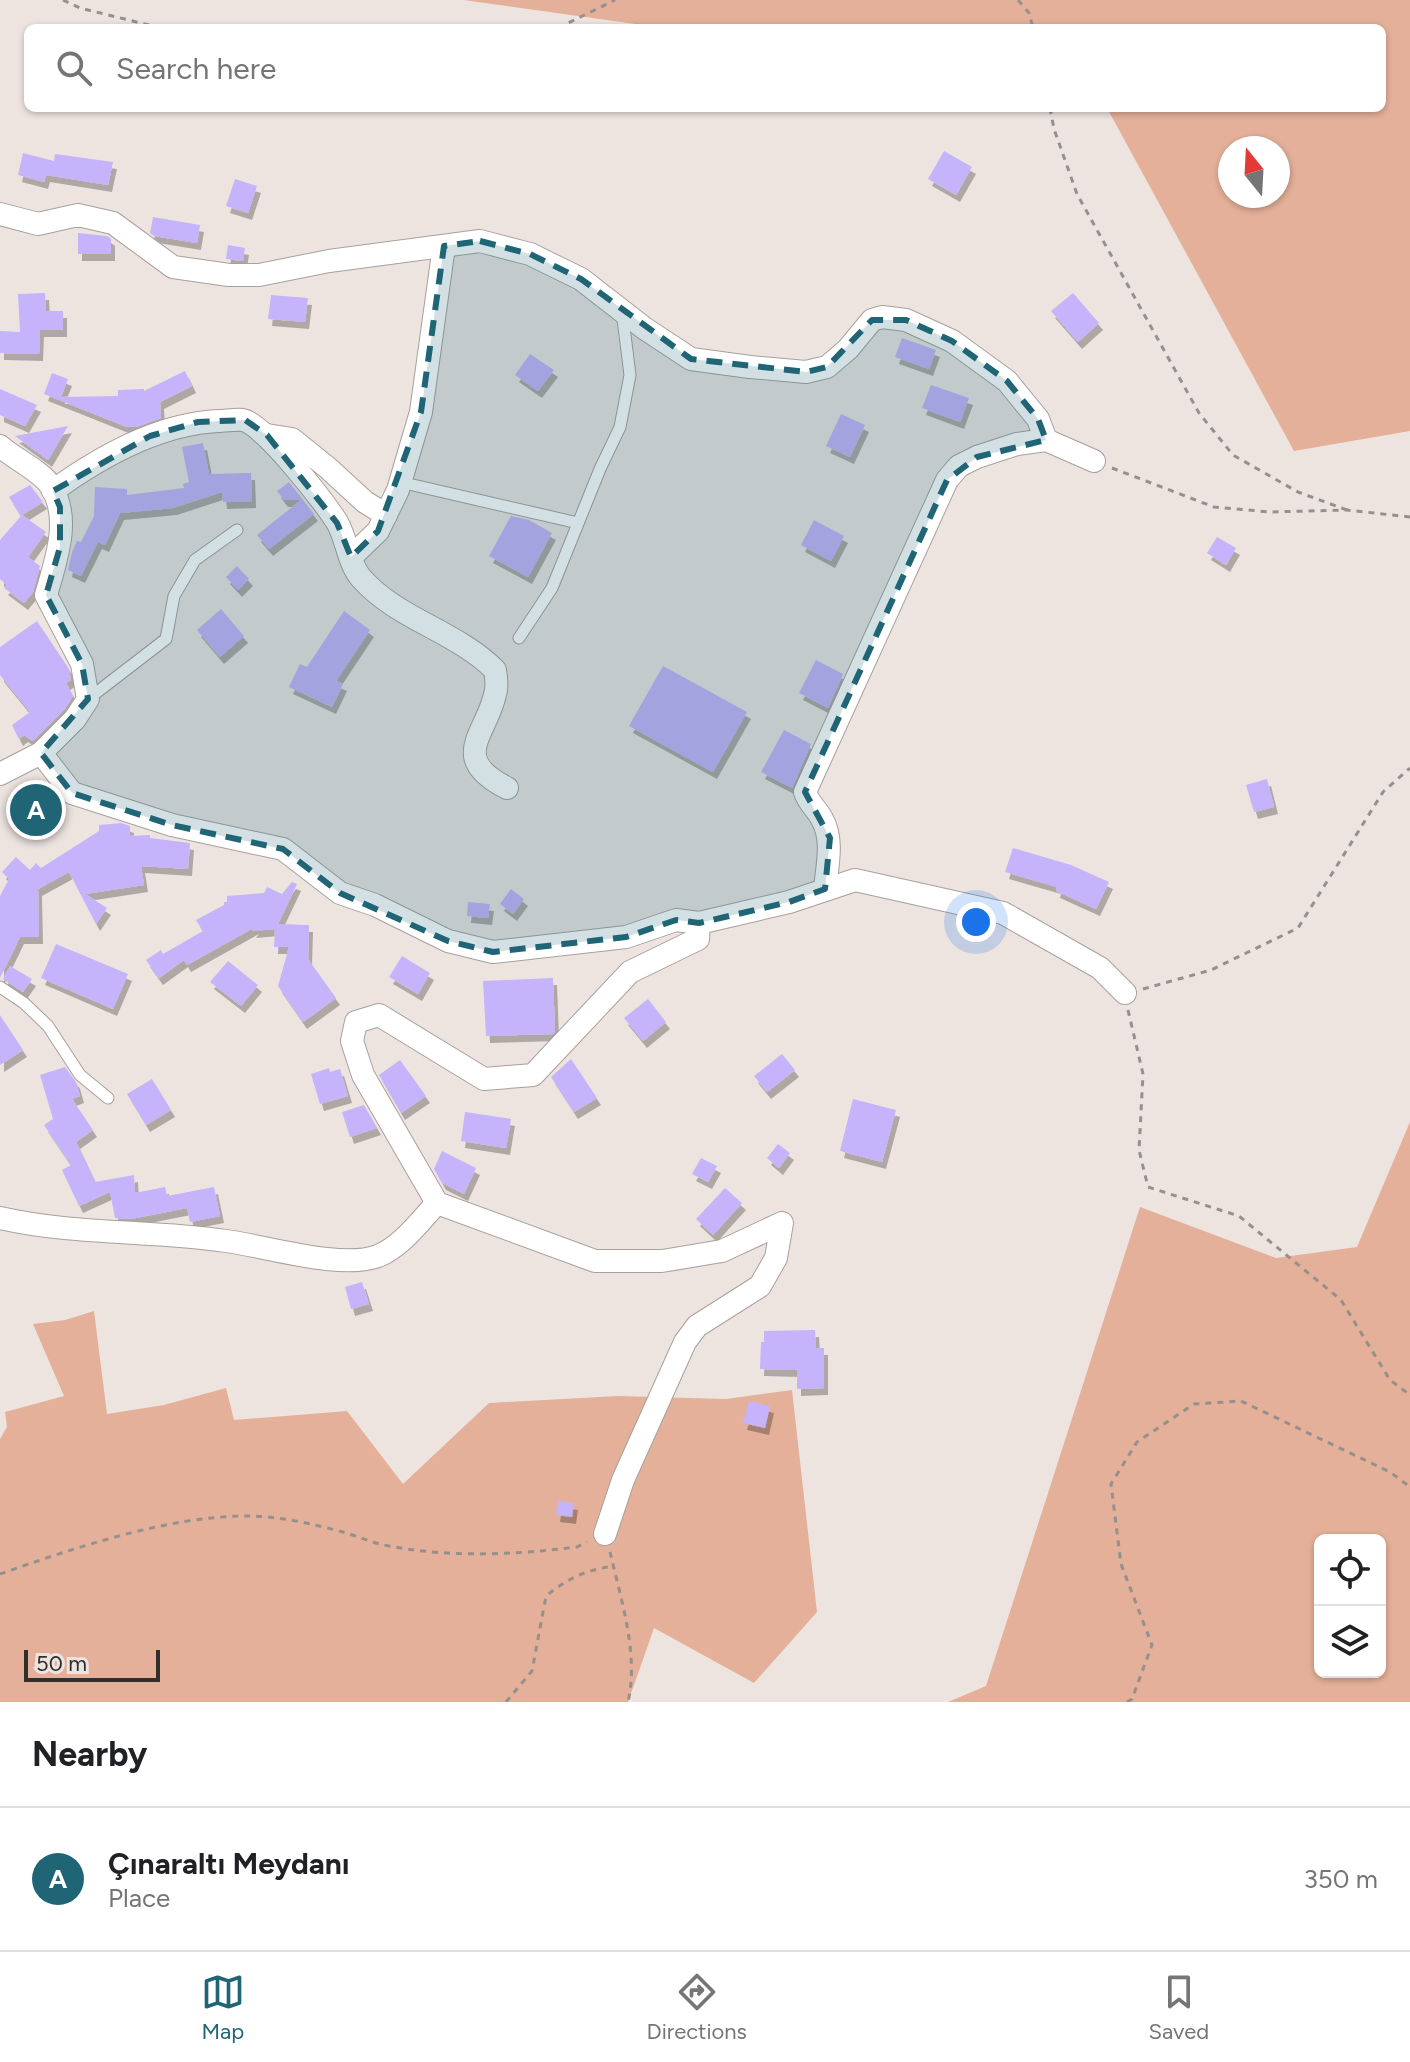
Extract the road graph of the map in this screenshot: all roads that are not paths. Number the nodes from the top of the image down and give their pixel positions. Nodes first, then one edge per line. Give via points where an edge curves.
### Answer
1 (0, 214) edge
2 (444, 246) junction
3 (622, 311) junction
4 (267, 435) junction
5 (1046, 440) junction
6 (0, 446) edge
7 (1094, 461) road end
8 (400, 482) junction
9 (53, 491) junction
10 (386, 515) junction
11 (578, 523) junction
12 (237, 530) dead end
13 (351, 557) junction
14 (519, 638) dead end
15 (88, 699) junction
16 (41, 753) junction
17 (0, 774) edge
18 (507, 788) dead end
19 (825, 889) junction
20 (699, 923) junction
21 (0, 987) edge
22 (1125, 993) road end
23 (108, 1098) dead end
24 (437, 1203) junction
25 (0, 1218) edge
26 (605, 1534) road end

1 - 2 street via 38,224 78,215 113,223 173,267 229,275 259,275
2 - 3 street via 480,241 530,254 581,279
2 - 8 street via 421,412
3 - 5 street via 691,359 806,372 827,367 872,320 906,320 952,341 1007,381 1038,419
3 - 11 lane via 630,375 620,427
4 - 9 street via 245,420 198,422 150,436 87,466
4 - 10 street via 292,439
4 - 13 street via 337,523
5 - 7 street
5 - 19 street via 977,457 947,480 805,792 830,838
6 - 9 street
8 - 10 street
8 - 11 lane
9 - 15 street via 60,507 60,547 46,595 82,664
10 - 13 street via 378,531
11 - 14 lane via 552,588
12 - 15 lane via 195,560 174,596 166,639
13 - 18 street via 358,575 381,597 495,670 496,691 474,745 478,766 488,779
15 - 16 street
16 - 17 street
16 - 20 street via 72,793 172,825 283,849 340,893 448,941 493,952 626,937 676,920
19 - 20 street
19 - 22 street via 855,880 1003,913 1100,968
20 - 24 street via 698,939 630,972 533,1075 484,1079 379,1015 356,1022 352,1041 363,1075
21 - 23 lane via 48,1026 80,1075
24 - 25 street via 407,1236 377,1256 340,1261 225,1240 37,1226
24 - 26 street via 595,1261 662,1261 722,1251 782,1223 776,1258 760,1286 697,1326 685,1342 623,1480

